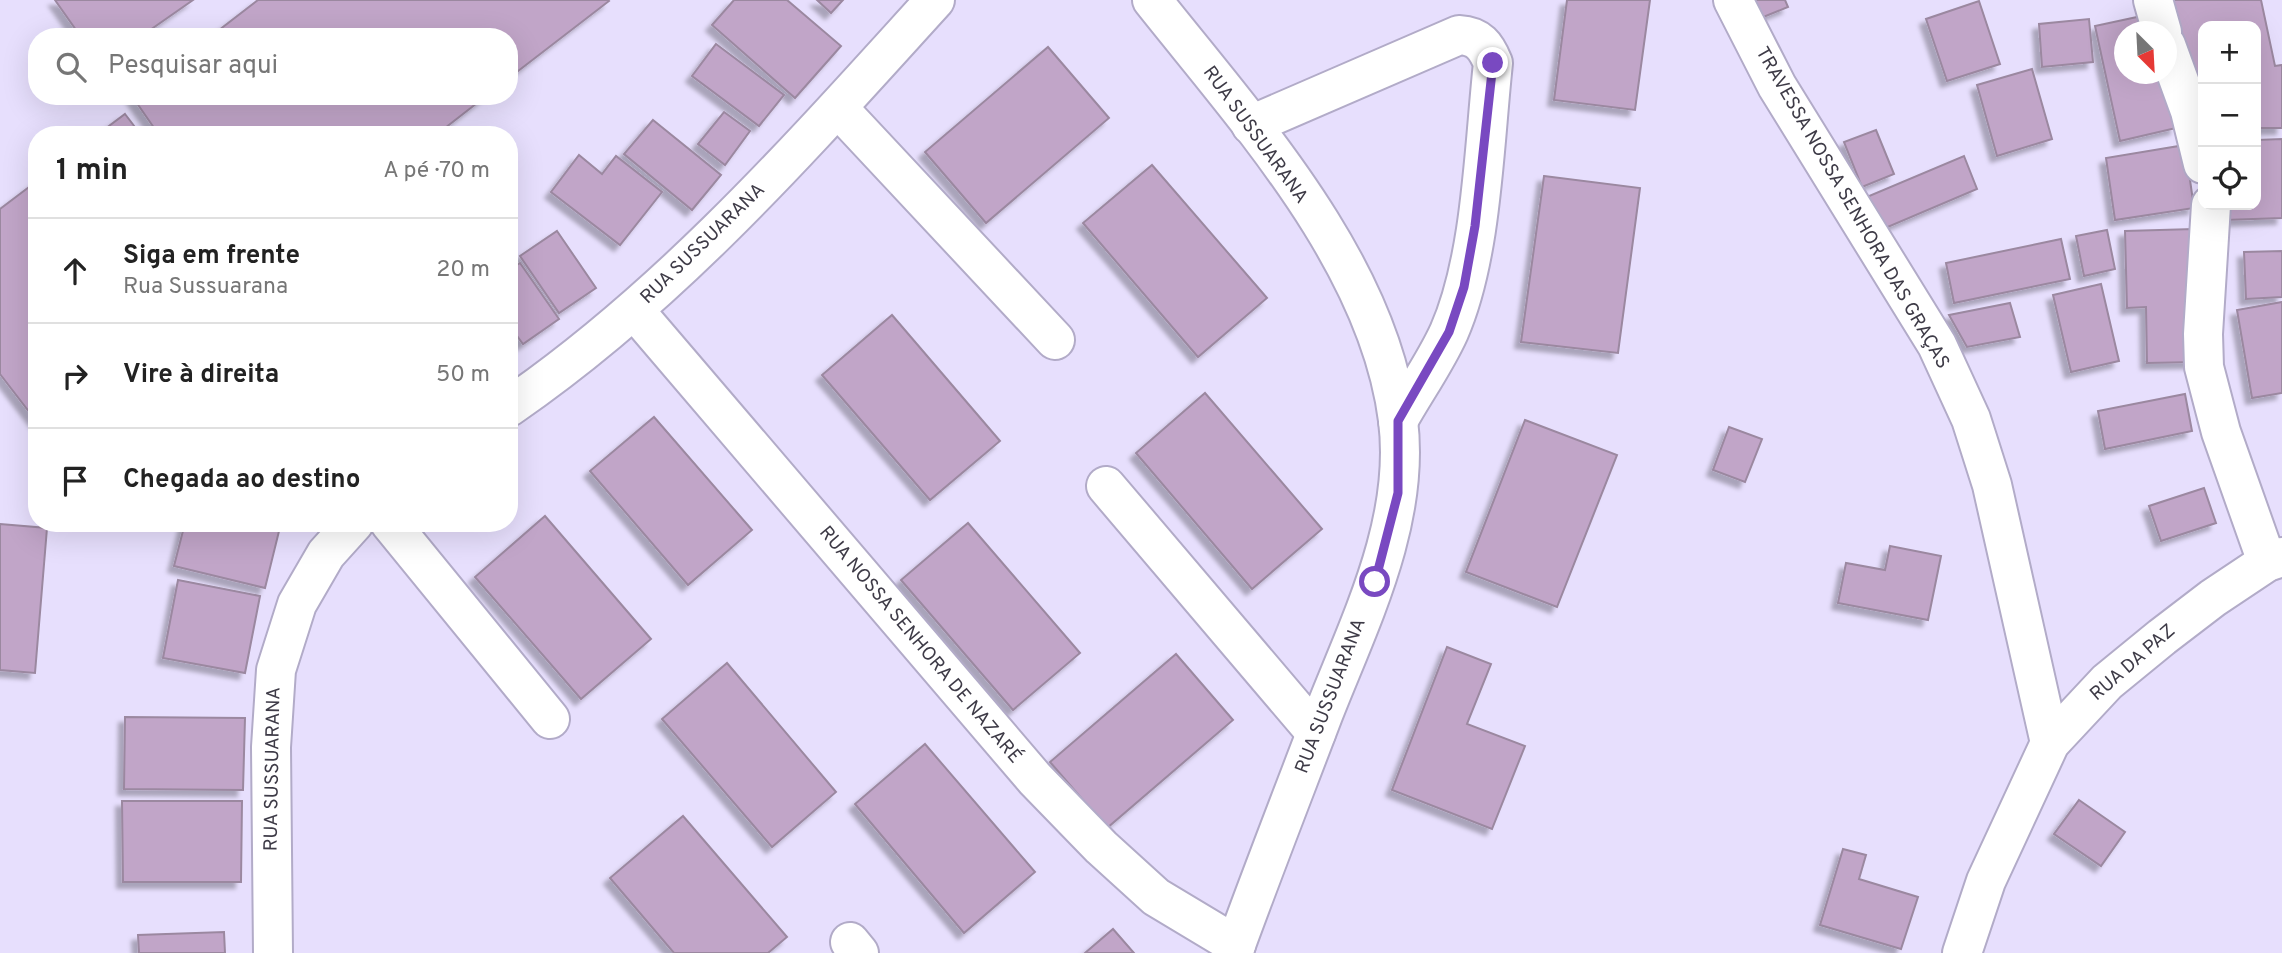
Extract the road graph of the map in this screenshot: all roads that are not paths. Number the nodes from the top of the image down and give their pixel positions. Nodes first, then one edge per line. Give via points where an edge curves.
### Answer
1 (935, 0) edge
2 (1152, 0) edge
3 (1733, 0) edge
4 (2153, 0) edge
5 (2159, 21) edge
6 (2177, 75) edge
7 (838, 108) junction
8 (1251, 125) junction
9 (2199, 147) edge
10 (2211, 210) edge
11 (635, 311) junction
12 (1055, 340) dead end
13 (518, 400) edge
14 (1398, 421) junction
15 (1106, 486) dead end
16 (346, 532) edge
17 (397, 532) edge
18 (2274, 560) edge
19 (550, 719) dead end
20 (1316, 733) junction
21 (2050, 743) junction
22 (1235, 949) edge
23 (273, 953) edge
24 (1962, 953) edge

1 - 7 street, RUA SUSSUARANA
2 - 8 street, RUA SUSSUARANA
3 - 21 street, TRAVESSA NOSSA SENHORA DAS GRAÇAS via 1777,86 1937,345 1970,419 1992,485
4 - 5 street
6 - 9 street
7 - 11 street, RUA SUSSUARANA
7 - 12 street
8 - 14 street, RUA SUSSUARANA via 1339,254 1377,336
8 - 14 street via 1459,35 1471,35 1486,47 1493,63 1464,287 1449,332
10 - 18 street via 2204,367 2225,443
11 - 13 street, RUA SUSSUARANA
11 - 22 street, RUA NOSSA SENHORA DE NAZARÉ via 1035,779 1156,897
14 - 20 street, RUA SUSSUARANA via 1398,493 1375,582
15 - 20 street
16 - 23 street, RUA SUSSUARANA via 326,554 297,604 275,670
17 - 19 street
18 - 21 street, RUA DA PAZ via 2213,598 2107,682
20 - 22 street, RUA SUSSUARANA
21 - 24 street, RUA DA PAZ via 1986,881

